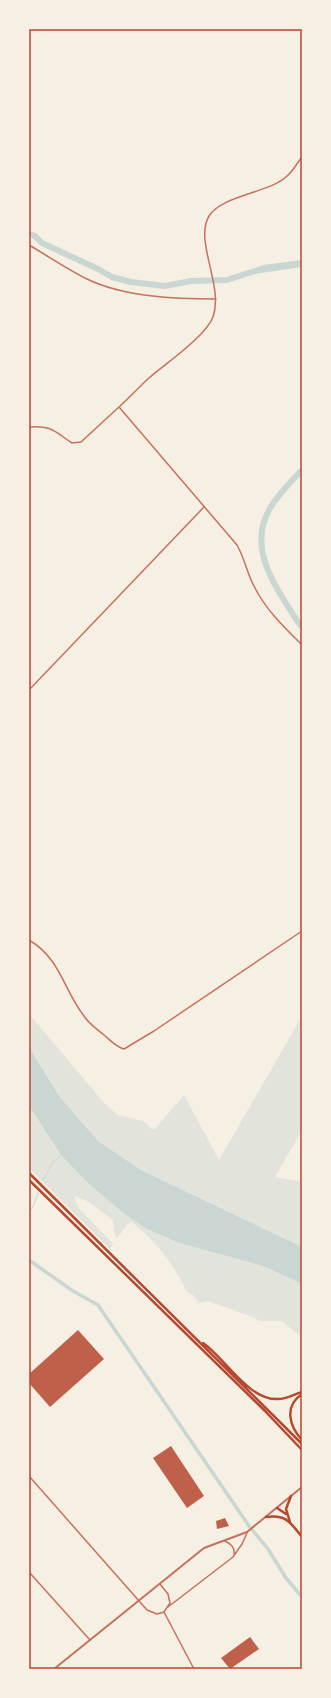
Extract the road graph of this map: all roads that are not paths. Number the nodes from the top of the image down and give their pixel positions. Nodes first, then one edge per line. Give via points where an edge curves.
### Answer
1 (302, 157) edge
2 (29, 245) edge
3 (216, 299) junction
4 (118, 407) junction
5 (29, 427) edge
6 (204, 507) junction
7 (302, 645) edge
8 (29, 690) edge
9 (302, 931) edge
10 (29, 940) edge
11 (29, 1173) edge
12 (29, 1180) edge
13 (196, 1337) junction
14 (302, 1393) edge
15 (302, 1440) edge
16 (302, 1444) edge
17 (302, 1450) edge
18 (29, 1476) edge
19 (302, 1487) edge
20 (291, 1496) junction
21 (277, 1508) junction
22 (281, 1516) junction
23 (287, 1516) junction
24 (266, 1517) junction
25 (290, 1522) junction
26 (248, 1531) junction
27 (302, 1537) edge
28 (225, 1541) junction
29 (233, 1557) junction
30 (29, 1572) edge
31 (160, 1583) junction
32 (139, 1600) junction
33 (168, 1607) junction
34 (164, 1612) junction
35 (90, 1640) junction
36 (54, 1669) edge
37 (194, 1669) edge

1 - 3 street via 287,177 227,202 210,215 204,230
2 - 3 street via 86,279 112,288 159,297
3 - 4 street via 212,319 201,333
4 - 5 street via 81,442 72,444 51,429 41,426
4 - 6 street
6 - 7 street via 240,550 261,599
6 - 8 street
9 - 10 street via 124,1049 88,1022 50,956
11 - 13 highway
12 - 17 highway
13 - 14 highway via 251,1389 262,1396 277,1400
13 - 16 highway
14 - 15 highway via 295,1400 290,1414 292,1427
18 - 32 street
19 - 20 street
20 - 21 street
20 - 23 highway via 286,1509
21 - 22 highway
21 - 23 highway
21 - 24 street
22 - 24 highway
22 - 25 highway
23 - 25 highway
24 - 26 street
25 - 27 highway
26 - 28 street
26 - 29 street
28 - 29 street via 233,1546
28 - 31 street via 204,1548
29 - 33 street
30 - 35 street
31 - 32 street
31 - 33 street via 169,1596
32 - 34 street via 152,1613
32 - 35 street
33 - 34 street
34 - 37 street
35 - 36 street

